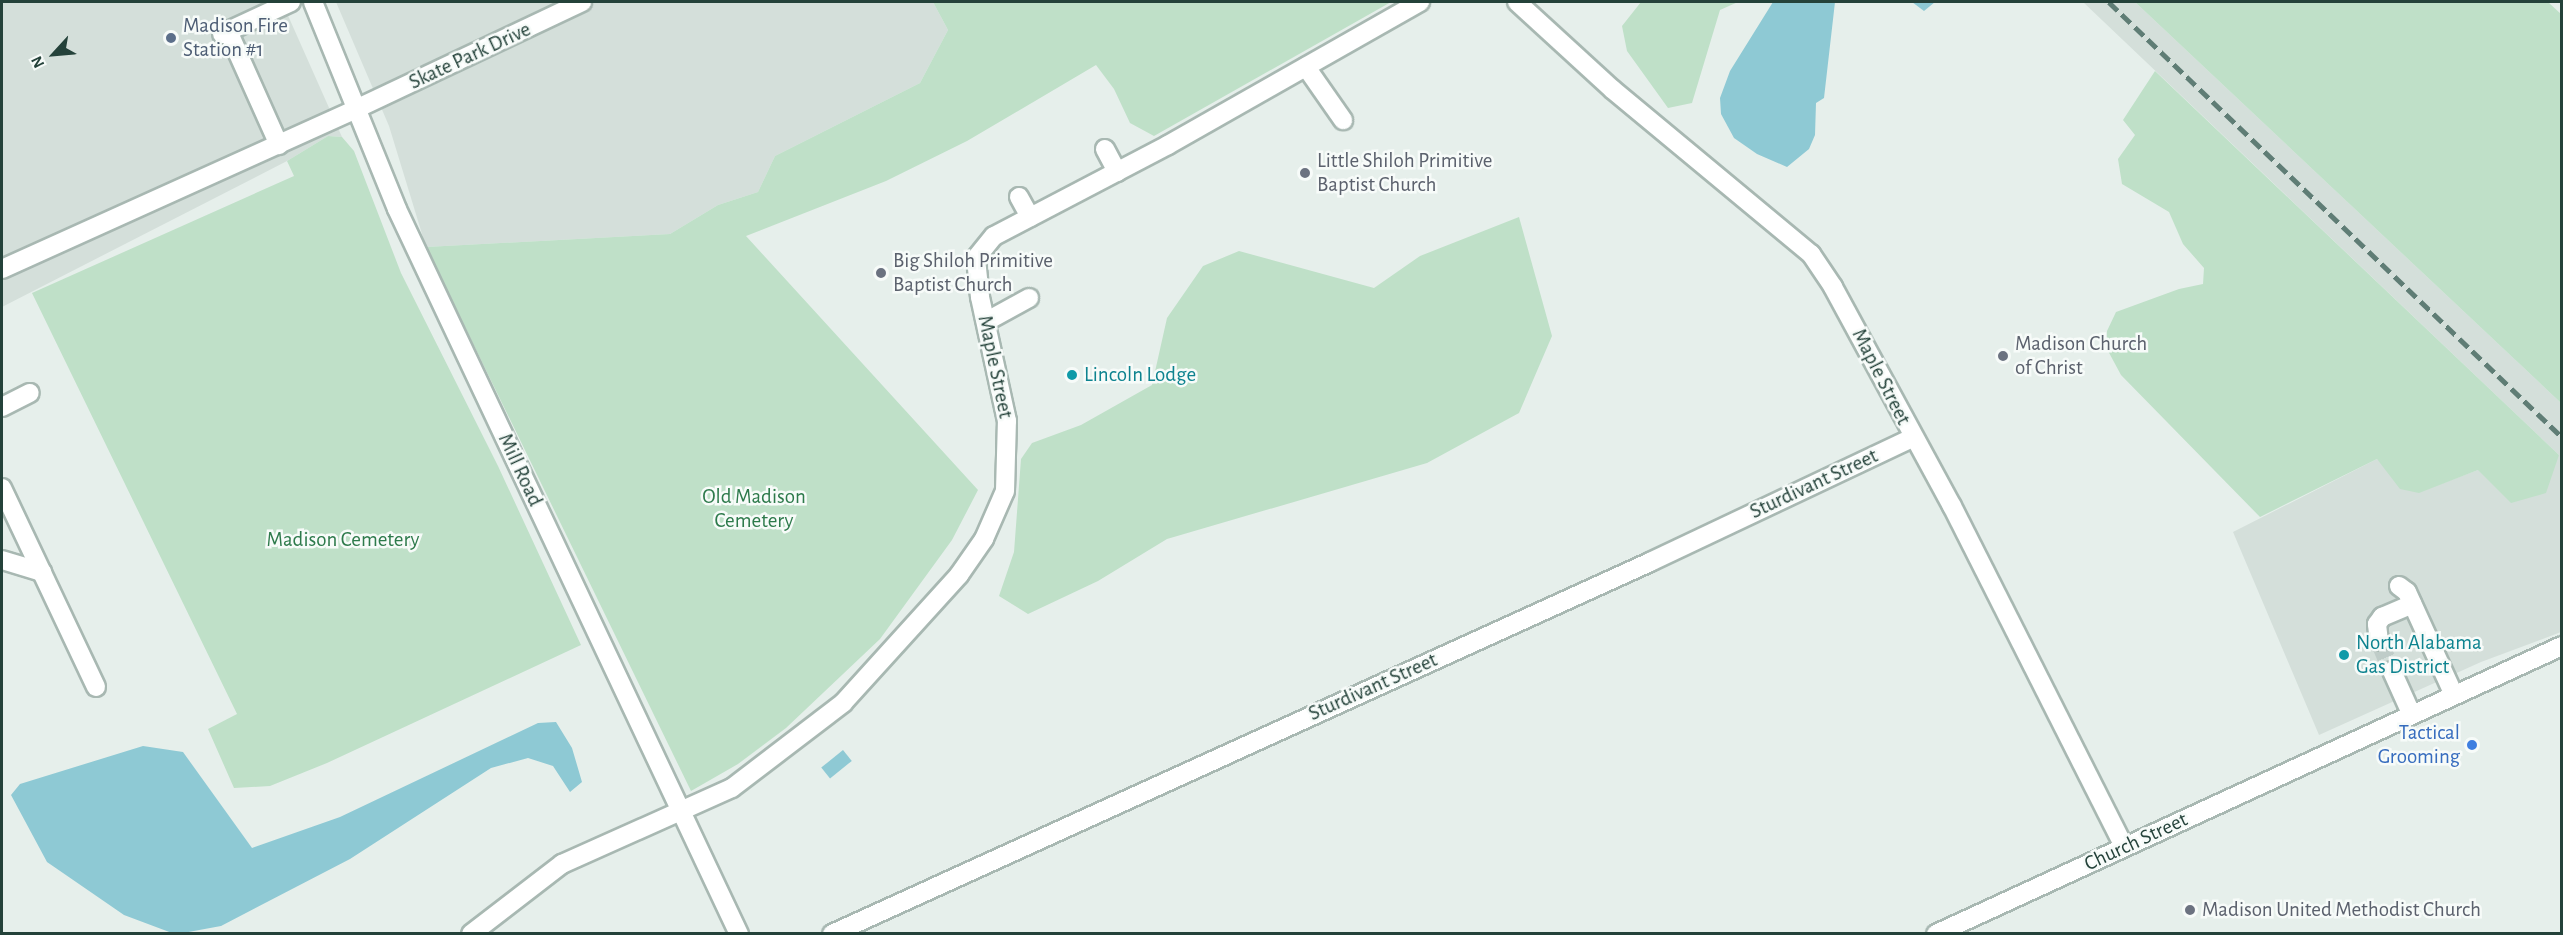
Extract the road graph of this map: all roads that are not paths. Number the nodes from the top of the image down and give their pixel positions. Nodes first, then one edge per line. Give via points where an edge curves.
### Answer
1 (291, 2) edge
2 (313, 2) edge
3 (582, 2) edge
4 (1420, 2) edge
5 (1517, 2) edge
6 (1306, 67) junction
7 (358, 108) junction
8 (1343, 120) dead end
9 (279, 145) junction
10 (1105, 149) dead end
11 (1117, 172) junction
12 (1019, 197) dead end
13 (1030, 217) junction
14 (2, 269) edge
15 (1029, 298) dead end
16 (987, 321) junction
17 (30, 393) dead end
18 (2, 406) edge
19 (1912, 438) junction
20 (2, 488) edge
21 (2, 560) edge
22 (42, 572) junction
23 (2399, 586) dead end
24 (2412, 604) junction
25 (2379, 641) tunnel mouth
26 (2562, 646) edge
27 (2392, 671) tunnel mouth
28 (96, 687) dead end
29 (2453, 693) junction
30 (2411, 713) junction
31 (682, 812) junction
32 (2124, 847) junction
33 (471, 933) edge
34 (739, 933) edge
35 (832, 933) edge
36 (1941, 933) edge

1 - 9 street via 225,32
2 - 7 street, Mill Road
3 - 7 street, Skate Park Drive
4 - 6 street, Maple Street
5 - 19 street, Maple Street via 1612,89 1811,254 1833,287
6 - 8 street
6 - 11 street, Maple Street
7 - 9 street, Skate Park Drive
7 - 31 street, Mill Road via 397,209
9 - 14 street, Skate Park Drive
10 - 11 street
11 - 13 street, Maple Street
12 - 13 street
13 - 16 street, Maple Street via 994,236 976,258
15 - 16 street
16 - 31 street, Maple Street via 1007,421 1008,453 1005,491 984,538 959,575 843,703 732,788
17 - 18 street
19 - 32 street, Maple Street via 1952,506 2091,800
19 - 35 street, Sturdivant Street via 1629,572
20 - 22 street
21 - 22 street
22 - 28 street
23 - 24 street
24 - 25 street via 2382,617 2377,624
24 - 29 street
26 - 29 street, Church Street
27 - 30 street
29 - 30 street, Church Street
30 - 32 street, Church Street
31 - 33 street, Maple Street via 562,864
31 - 34 street, Mill Road
32 - 36 street, Church Street

